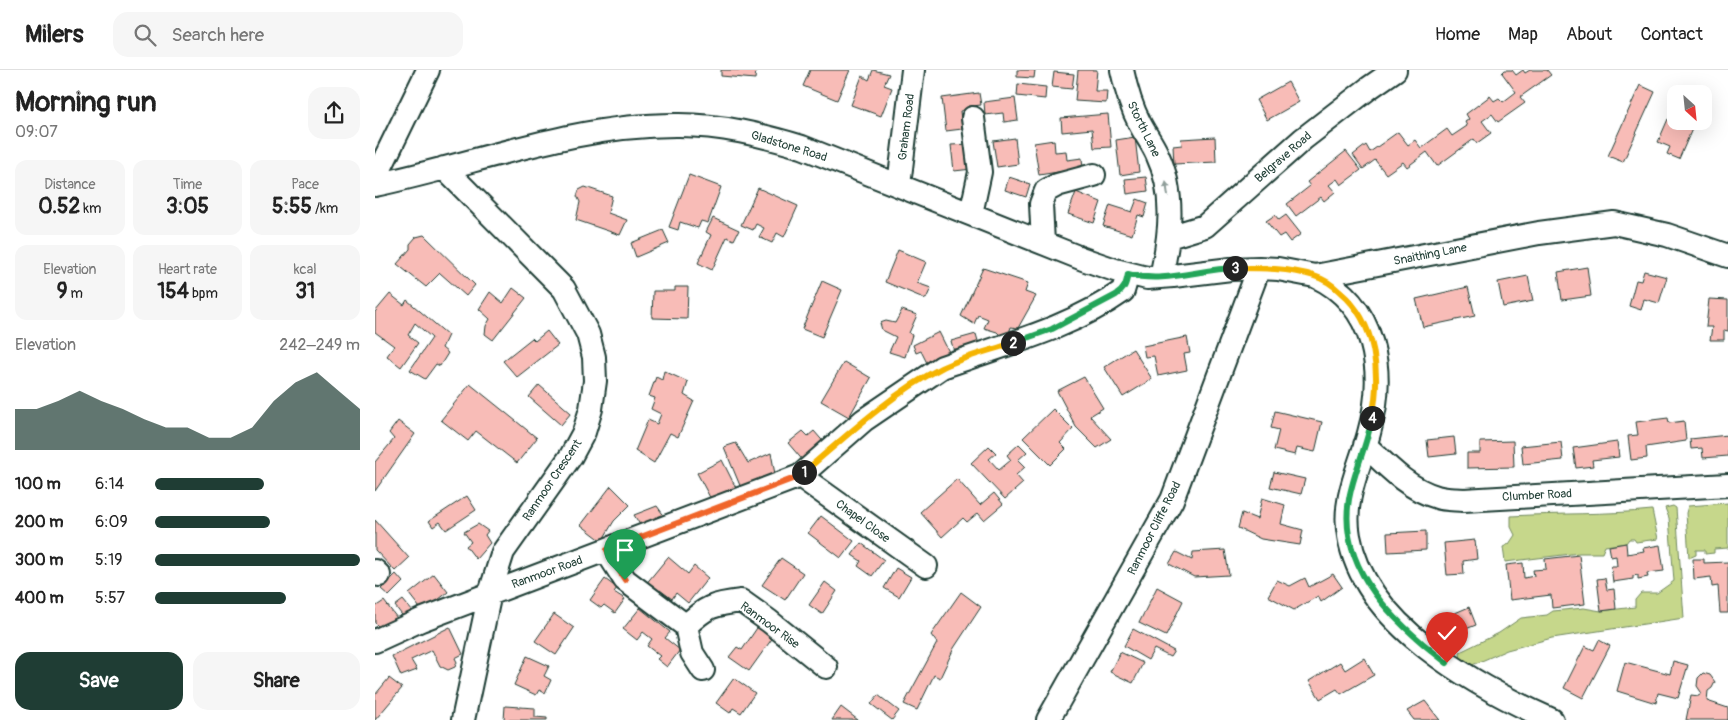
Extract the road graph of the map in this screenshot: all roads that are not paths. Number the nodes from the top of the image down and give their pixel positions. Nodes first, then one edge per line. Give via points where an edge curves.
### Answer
1 (427, 70) edge
2 (913, 70) edge
3 (1122, 70) edge
4 (1395, 70) edge
5 (973, 118) dead end
6 (444, 168) junction
7 (1094, 175) dead end
8 (375, 179) edge
9 (375, 185) edge
10 (899, 185) junction
11 (971, 214) junction
12 (1169, 238) junction
13 (1043, 242) junction
14 (1728, 256) edge
15 (1259, 268) junction
16 (1128, 274) junction
17 (1315, 276) junction
18 (1161, 277) junction
19 (1365, 445) junction
20 (800, 476) junction
21 (1728, 485) edge
22 (607, 550) junction
23 (926, 566) dead end
24 (490, 593) junction
25 (686, 626) junction
26 (375, 641) edge
27 (826, 667) dead end
28 (703, 670) dead end
29 (1540, 718) edge
30 (463, 720) edge
31 (1048, 720) edge

1 - 8 street
2 - 10 street, Graham Road
12 -> 3 street, Storth Lane via 1166,181 1157,154 1129,101
4 - 12 street, Belgrave Road via 1303,139 1205,226
5 - 11 street via 980,172
6 - 9 street, Gladstone Road
6 - 10 street, Gladstone Road via 559,138 611,129 680,125 765,136
6 - 24 street, Ranmoor Crescent via 564,289 589,334 594,357 595,381 583,432 571,456 503,552
7 - 13 street via 1057,184 1046,191 1041,204
10 - 11 street, Gladstone Road
11 - 13 street, Gladstone Road
12 - 18 street, Storth Lane
13 - 16 street, Gladstone Road
14 - 17 street, Snaithing Lane via 1667,235 1614,223 1539,233
15 - 17 street, Snaithing Lane
15 - 18 street, Snaithing Lane via 1231,268
15 - 31 street, Ranmoor Cliffe Road via 1172,500
16 - 18 street, Snaithing Lane
16 - 20 street, Ranmoor Road via 1123,291 1085,313 1052,329 942,367 929,375 864,420
17 - 19 street via 1335,288 1354,306 1371,337 1376,391
19 - 21 street, Clumber Road via 1415,489 1438,498 1464,500
19 - 29 street via 1351,488 1347,522 1351,549 1364,578 1389,613 1432,652 1461,673
20 - 22 street, Ranmoor Road
20 - 23 street, Chapel Close
22 - 24 street, Ranmoor Road
22 - 25 street via 625,580
24 - 26 street, Ranmoor Road
24 - 30 street, Ranmoor Crescent
25 - 27 street, Ranmoor Rise via 702,610 741,601
25 - 28 street via 691,654

